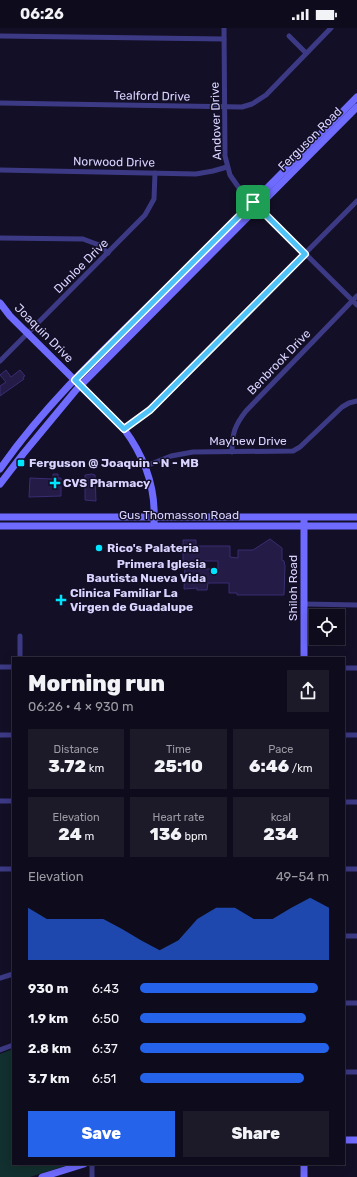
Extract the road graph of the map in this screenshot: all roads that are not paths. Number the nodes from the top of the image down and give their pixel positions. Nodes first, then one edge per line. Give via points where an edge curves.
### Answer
1 (224, 28) edge
2 (331, 28) edge
3 (0, 36) edge
4 (289, 36) dead end
5 (224, 39) junction
6 (306, 53) junction
7 (357, 97) edge
8 (0, 103) edge
9 (224, 107) junction
10 (357, 107) edge
11 (338, 122) junction
12 (227, 167) junction
13 (0, 170) edge
14 (155, 173) junction
15 (357, 201) edge
16 (255, 204) junction
17 (0, 238) edge
18 (108, 253) junction
19 (305, 254) junction
20 (178, 282) junction
21 (355, 298) edge
22 (0, 303) edge
23 (357, 305) edge
24 (28, 333) junction
25 (0, 362) edge
26 (75, 380) junction
27 (81, 386) junction
28 (357, 401) edge
29 (124, 429) junction
30 (232, 452) junction
31 (146, 466) junction
32 (0, 469) edge
33 (0, 484) edge
34 (0, 517) edge
35 (31, 517) junction
36 (85, 517) junction
37 (155, 517) junction
38 (304, 517) junction
39 (357, 518) edge
40 (0, 526) edge
41 (26, 526) junction
42 (85, 526) junction
43 (154, 526) junction
44 (304, 526) junction
45 (357, 526) edge
46 (304, 604) junction
47 (357, 605) edge
48 (20, 636) dead end
49 (20, 657) edge
50 (304, 657) edge
51 (0, 667) edge
52 (12, 667) edge
53 (345, 668) edge
54 (357, 668) edge
55 (0, 735) edge
56 (12, 735) edge
57 (345, 735) edge
58 (357, 735) edge
59 (0, 801) edge
60 (12, 801) edge
61 (345, 802) edge
62 (357, 802) edge
63 (0, 869) edge
64 (12, 869) edge
65 (345, 869) edge
66 (357, 869) edge
67 (345, 936) edge
68 (357, 936) edge
69 (12, 974) edge
70 (0, 978) edge
71 (345, 1003) edge
72 (357, 1003) edge
73 (12, 1045) edge
74 (0, 1050) edge
75 (345, 1072) edge
76 (357, 1072) edge
77 (345, 1140) edge
78 (357, 1140) edge
79 (81, 1165) edge
80 (92, 1165) edge
81 (304, 1165) edge
82 (42, 1177) edge
83 (92, 1177) edge
84 (304, 1177) edge

1 - 5 street, Andover Drive
2 - 6 street, Tealford Drive
3 - 5 street
4 - 6 street
5 - 9 street, Andover Drive
6 - 9 street, Tealford Drive via 259,100 242,107
7 - 11 main road, Ferguson Road
8 - 9 street, Tealford Drive
9 - 12 street, Andover Drive
10 - 11 main road, Ferguson Road
11 - 16 main road, Ferguson Road
12 - 14 street, Norwood Drive via 196,174
12 - 16 street, Andover Drive via 234,182
13 - 14 street, Norwood Drive
14 - 18 street, Dunloe Drive via 154,199 150,208
15 - 19 street
16 - 19 street, Andover Drive
16 - 20 main road, Ferguson Road
17 - 18 street via 83,239 99,245
18 - 24 street, Dunloe Drive
19 - 21 street, Andover Drive
19 - 29 street via 150,410
20 - 26 main road, Ferguson Road
20 - 27 main road, Ferguson Road
21 - 23 street, Andover Drive
21 - 30 street, Benbrook Drive via 238,421
22 - 24 main road, Joaquin Drive
24 - 25 street, Dunloe Drive
24 - 26 main road, Joaquin Drive
26 - 27 main road, Joaquin Drive
26 - 32 main road, Ferguson Road via 37,421
27 - 29 main road, Joaquin Drive
27 - 33 main road, Ferguson Road
28 - 30 street, Mayhew Drive via 342,407 293,451
29 - 31 main road, Joaquin Drive
30 - 31 street, Mayhew Drive via 182,453
31 - 37 main road, Joaquin Drive via 154,499
34 - 35 main road, Gus Thomasson Road
35 - 36 main road, Gus Thomasson Road
35 - 41 main road
36 - 37 main road, Gus Thomasson Road
36 - 42 main road
37 - 38 main road, Gus Thomasson Road
37 - 43 main road, Joaquin Drive
38 - 39 main road, Gus Thomasson Road
38 - 44 main road, Shiloh Road
40 - 41 main road, Gus Thomasson Road
41 - 42 main road, Gus Thomasson Road
42 - 43 main road, Gus Thomasson Road
43 - 44 main road, Gus Thomasson Road
44 - 45 main road, Gus Thomasson Road
44 - 46 main road, Shiloh Road
46 - 47 street
46 - 50 main road, Shiloh Road
48 - 49 street
51 - 52 street
53 - 54 street
55 - 56 street
57 - 58 street
59 - 60 street
61 - 62 street
63 - 64 street
65 - 66 street
67 - 68 street
69 - 70 street
71 - 72 street
73 - 74 street
75 - 76 street
77 - 78 main road
79 - 82 main road
80 - 83 street
81 - 84 main road

